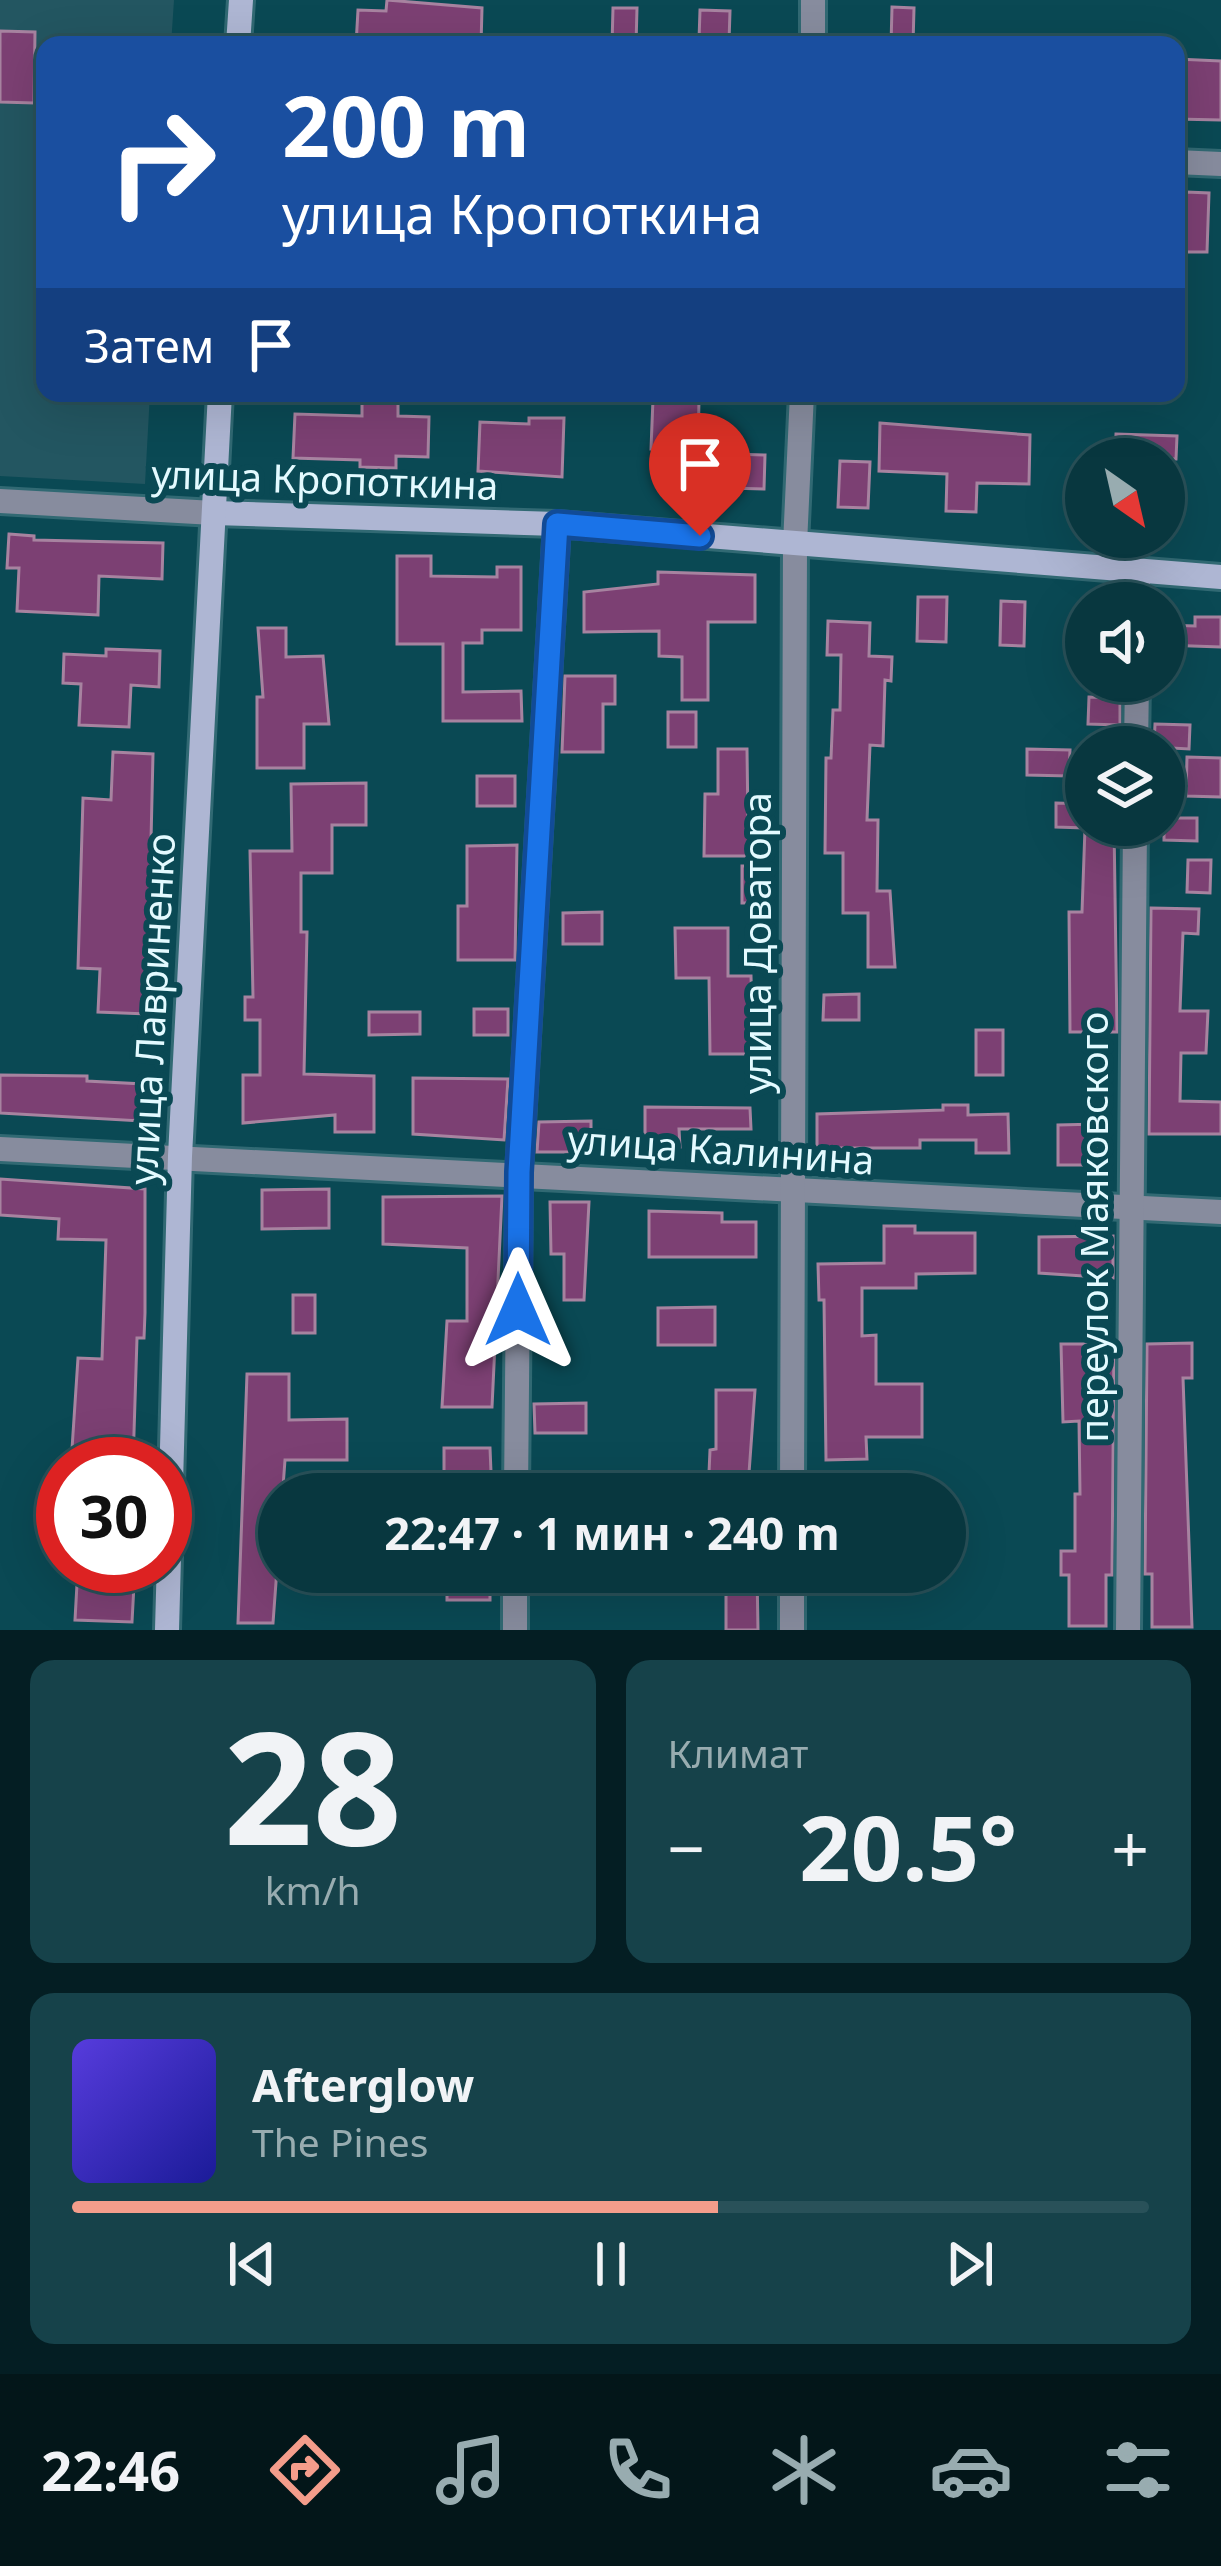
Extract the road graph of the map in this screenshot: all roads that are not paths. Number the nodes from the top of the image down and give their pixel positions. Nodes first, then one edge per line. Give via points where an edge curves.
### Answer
1 (241, 0) edge
2 (813, 0) edge
3 (239, 36) edge
4 (813, 36) edge
5 (1185, 162) edge
6 (1221, 164) edge
7 (220, 402) edge
8 (802, 402) edge
9 (0, 501) edge
10 (214, 514) junction
11 (557, 524) junction
12 (795, 544) junction
13 (1138, 571) junction
14 (1221, 577) edge
15 (1138, 582) edge
16 (1135, 846) edge
17 (0, 1149) edge
18 (180, 1156) junction
19 (519, 1172) junction
20 (792, 1193) junction
21 (1129, 1208) junction
22 (1221, 1212) edge
23 (516, 1473) edge
24 (792, 1473) edge
25 (515, 1593) edge
26 (792, 1593) edge
27 (167, 1630) edge
28 (515, 1630) edge
29 (791, 1630) edge
30 (1128, 1630) edge

1 - 3 main road
2 - 4 street
5 - 6 street
7 - 10 main road, улица Лавриненко
8 - 12 street, улица Доватора
9 - 10 street, улица Кропоткина
10 - 11 main road, улица Кропоткина
10 - 18 main road, улица Лавриненко
11 - 12 main road, улица Кропоткина
11 - 19 street
12 - 13 main road, улица Кропоткина
12 - 20 street, улица Доватора
13 - 14 main road, улица Кропоткина
13 - 15 street
16 - 21 street, переулок Маяковского
17 - 18 street, улица Калинина
18 - 19 street, улица Калинина
18 - 27 main road, улица Лавриненко
19 - 20 street, улица Калинина
19 - 23 street
20 - 21 street, улица Калинина
20 - 24 street, улица Доватора
21 - 22 street, улица Калинина
21 - 30 street, переулок Маяковского
25 - 28 street
26 - 29 street

